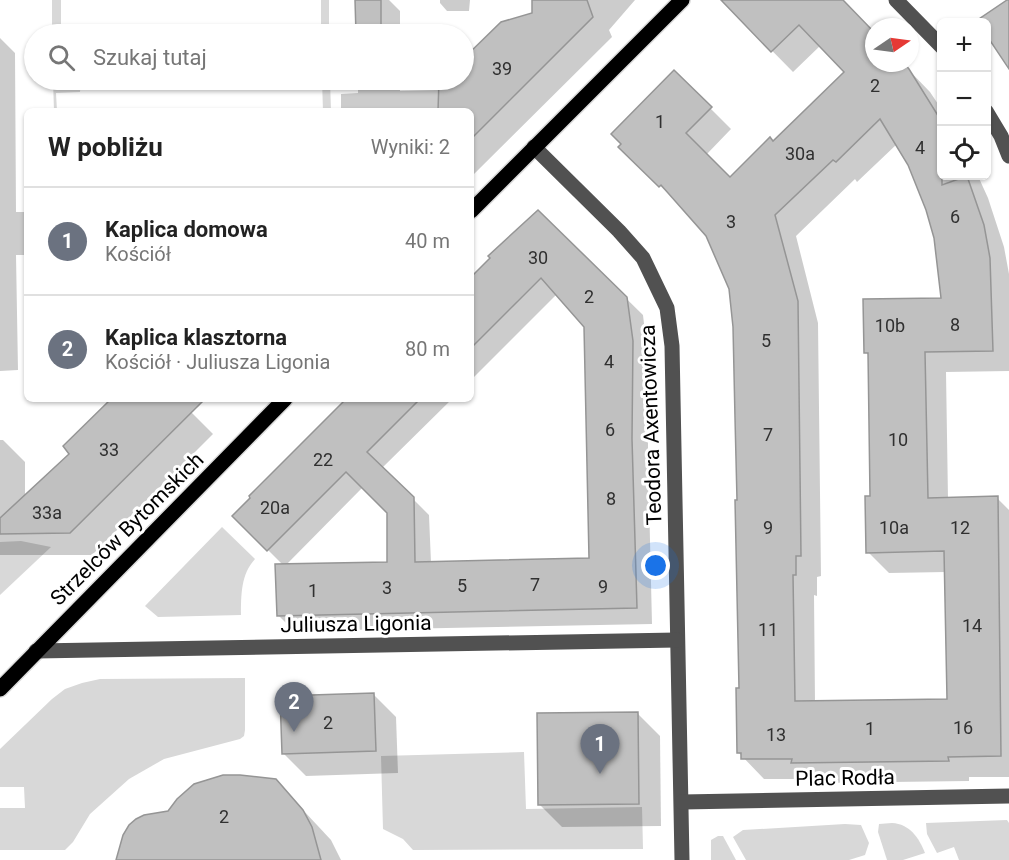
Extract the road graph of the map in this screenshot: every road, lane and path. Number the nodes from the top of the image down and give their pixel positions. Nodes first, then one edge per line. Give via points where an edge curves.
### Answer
1 (682, 0) edge
2 (896, 0) edge
3 (937, 42) edge
4 (991, 118) edge
5 (534, 147) junction
6 (1009, 156) edge
7 (474, 208) edge
8 (282, 402) edge
9 (677, 640) junction
10 (36, 651) junction
11 (0, 689) edge
12 (1009, 796) edge
13 (682, 802) junction
14 (682, 860) edge

1 - 5 main road
2 - 3 street
4 - 6 street
5 - 7 main road
5 - 9 street, Teodora Axentowicza via 643,258 667,308 672,346
8 - 10 main road, Strzelców Bytomskich
9 - 10 street, Juliusza Ligonia
9 - 13 street, Teodora Axentowicza
10 - 11 main road, Strzelców Bytomskich
12 - 13 street, Plac Rodła
13 - 14 street, Teodora Axentowicza

